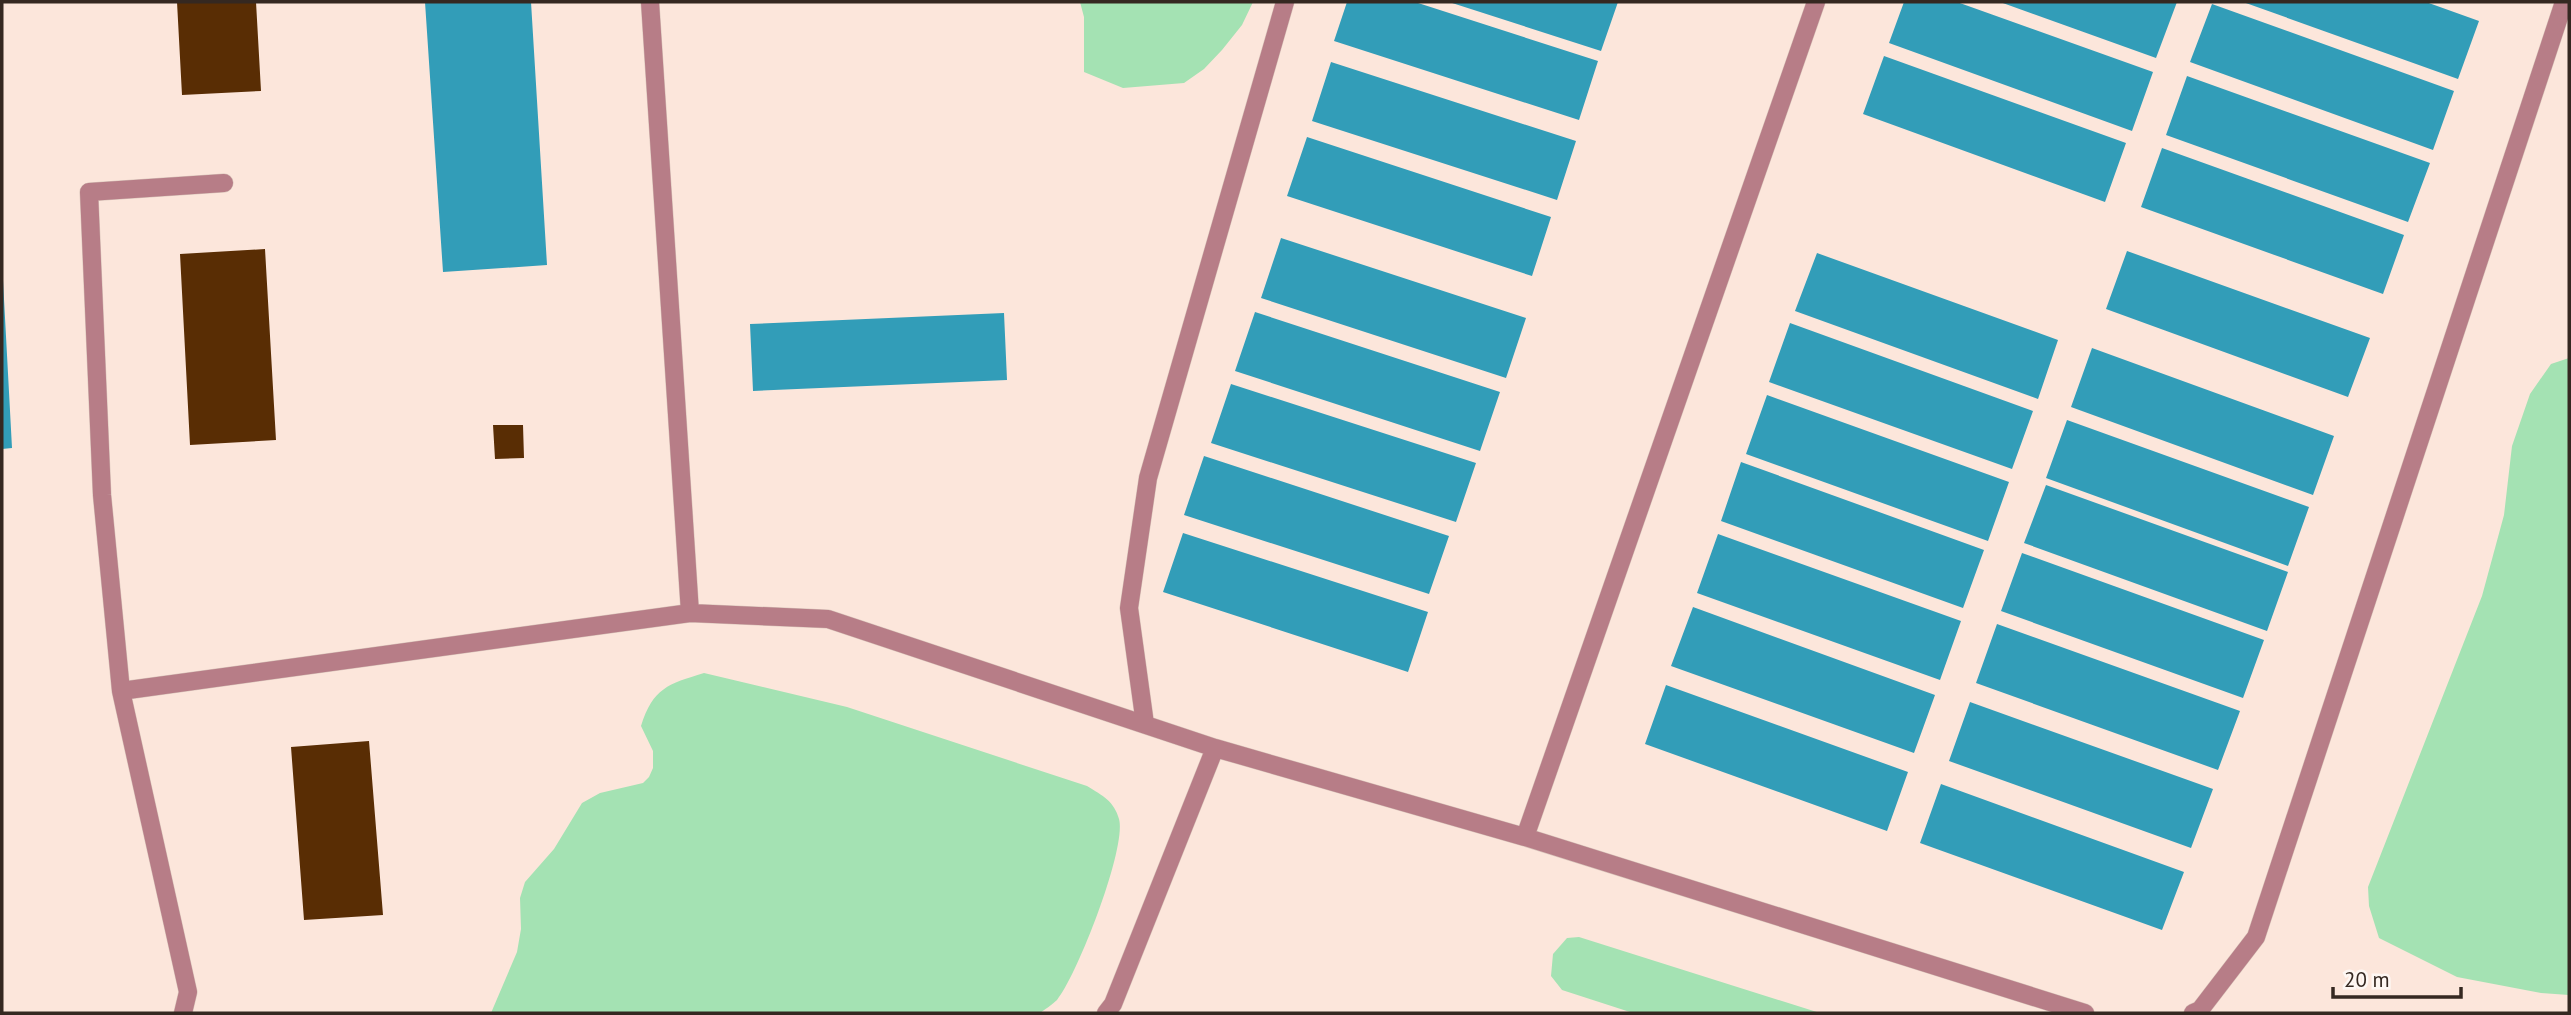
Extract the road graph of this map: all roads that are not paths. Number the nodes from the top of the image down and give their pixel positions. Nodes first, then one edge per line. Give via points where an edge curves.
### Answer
1 (650, 2) edge
2 (1284, 2) edge
3 (1815, 2) edge
4 (2564, 2) edge
5 (224, 183) dead end
6 (690, 613) junction
7 (121, 691) junction
8 (1145, 724) junction
9 (1215, 748) junction
10 (1525, 837) junction
11 (183, 1013) edge
12 (1106, 1013) edge
13 (2085, 1013) edge
14 (2193, 1013) edge

1 - 6 lane
2 - 8 lane via 1148,478 1129,608
3 - 10 lane
4 - 14 lane via 2256,937
5 - 7 lane via 89,192 102,495
6 - 7 lane
6 - 8 lane via 828,619
7 - 11 lane via 188,992
8 - 9 lane
9 - 10 lane
9 - 12 lane
10 - 13 lane

